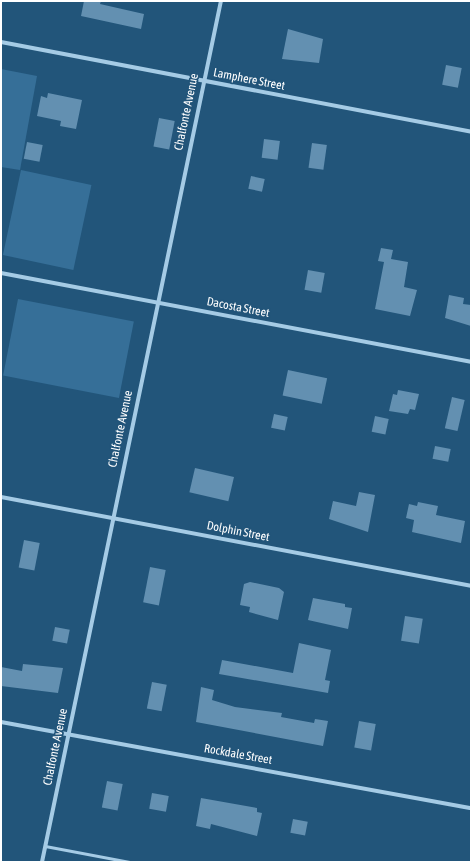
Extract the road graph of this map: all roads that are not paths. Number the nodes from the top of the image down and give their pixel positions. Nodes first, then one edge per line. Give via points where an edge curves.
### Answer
1 (220, 1) edge
2 (1, 42) edge
3 (203, 82) junction
4 (471, 132) edge
5 (1, 273) edge
6 (158, 303) junction
7 (471, 362) edge
8 (1, 497) edge
9 (113, 519) junction
10 (471, 586) edge
11 (1, 722) edge
12 (68, 735) junction
13 (471, 808) edge
14 (45, 846) junction
15 (42, 862) edge
16 (130, 862) edge

1 - 3 street, Chalfonte Avenue
2 - 3 street, Lamphere Street
3 - 4 street, Lamphere Street
3 - 6 street, Chalfonte Avenue
5 - 6 street, Dacosta Street
6 - 7 street, Dacosta Street
6 - 9 street, Chalfonte Avenue
8 - 9 street, Dolphin Street
9 - 10 street, Dolphin Street
9 - 12 street, Chalfonte Avenue
11 - 12 street, Rockdale Street
12 - 13 street, Rockdale Street
12 - 14 street, Chalfonte Avenue
14 - 15 street, Chalfonte Avenue
14 - 16 lane

